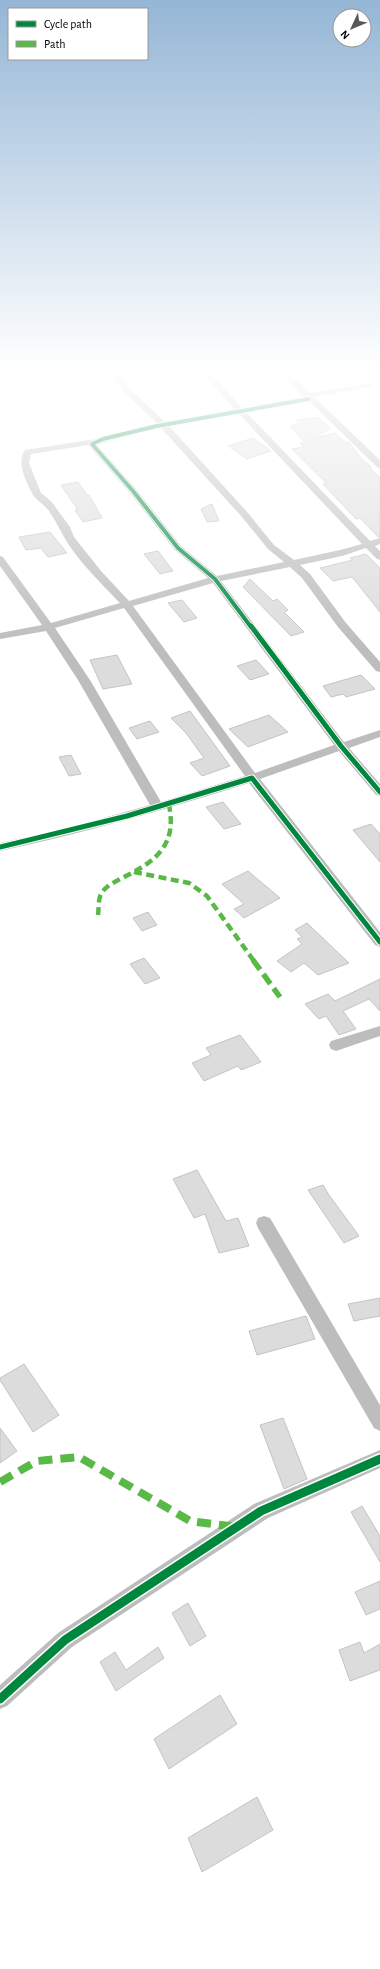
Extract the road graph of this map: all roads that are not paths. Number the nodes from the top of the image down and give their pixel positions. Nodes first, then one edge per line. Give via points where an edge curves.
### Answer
1 (25, 464) edge
2 (109, 464) edge
3 (198, 464) edge
4 (291, 464) edge
5 (380, 541) edge
6 (367, 544) junction
7 (380, 557) edge
8 (0, 559) edge
9 (294, 564) junction
10 (215, 580) junction
11 (127, 605) junction
12 (50, 627) junction
13 (0, 636) edge
14 (380, 669) edge
15 (380, 733) edge
16 (341, 746) junction
17 (252, 778) junction
18 (380, 792) edge
19 (158, 808) junction
20 (0, 847) edge
21 (380, 942) edge
22 (380, 1031) edge
23 (336, 1045) dead end
24 (264, 1223) dead end
25 (380, 1422) edge
26 (380, 1458) edge
27 (0, 1699) edge

1 - 11 street via 37,494 48,502 69,537
2 - 10 street via 178,548
3 - 9 street via 271,547
4 - 6 street
5 - 6 street
6 - 7 street
6 - 9 street via 342,553
8 - 12 street
9 - 10 street
9 - 14 street
10 - 11 street
10 - 16 street
11 - 12 street
11 - 17 street
12 - 13 street
12 - 19 street via 84,680
15 - 16 street
16 - 17 street
16 - 18 street
17 - 19 street
17 - 21 street
19 - 20 street
22 - 23 street
24 - 25 street
26 - 27 street via 260,1511 65,1640

